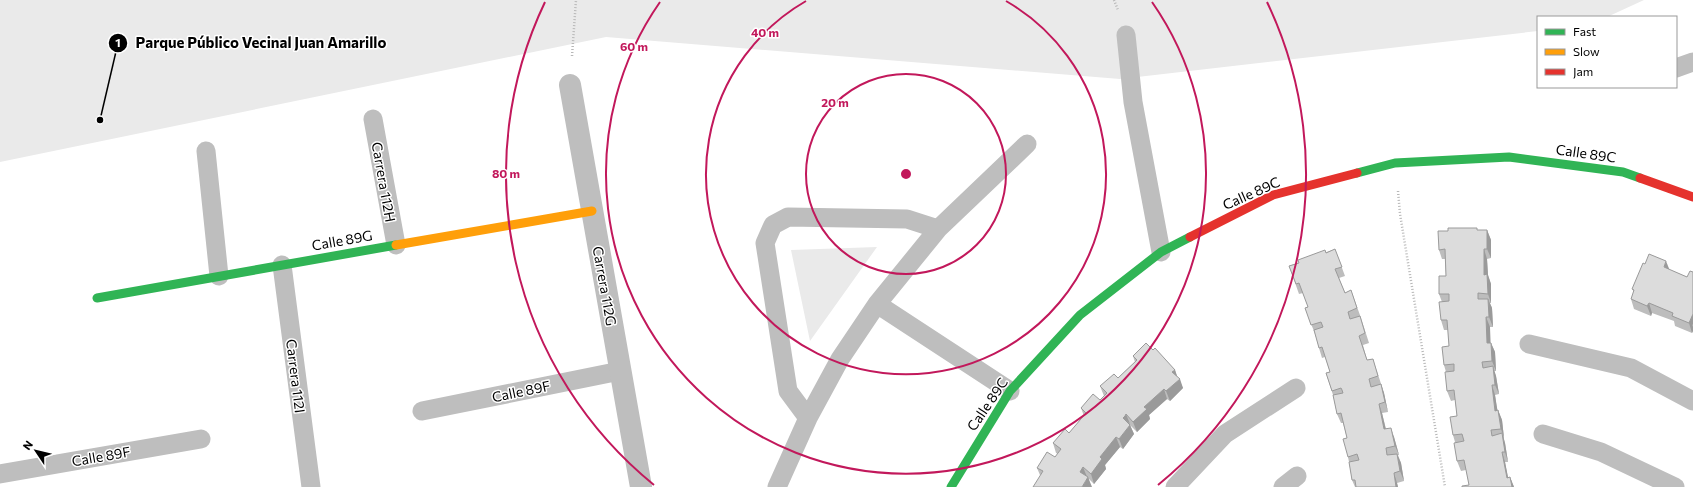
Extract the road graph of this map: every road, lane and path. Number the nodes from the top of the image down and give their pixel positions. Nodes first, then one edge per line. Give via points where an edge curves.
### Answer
1 (576, 0) edge
2 (1126, 35) dead end
3 (1693, 62) edge
4 (1677, 68) edge
5 (570, 85) joint
6 (373, 119) dead end
7 (1026, 144) dead end
8 (206, 151) dead end
9 (1395, 163) junction
10 (1693, 197) edge
11 (592, 211) junction
12 (938, 229) junction
13 (396, 245) junction
14 (1161, 252) junction
15 (282, 265) junction
16 (219, 276) junction
17 (97, 298) dead end
18 (877, 304) junction
19 (1528, 344) dead end
20 (620, 371) junction
21 (1296, 388) dead end
22 (1010, 391) junction
23 (1693, 401) edge
24 (422, 412) dead end
25 (808, 418) junction
26 (1543, 434) dead end
27 (201, 439) dead end
28 (0, 474) edge
29 (311, 487) edge
30 (641, 487) edge
31 (777, 487) edge
32 (951, 487) edge
33 (1175, 487) edge
34 (1445, 487) edge
35 (1675, 487) edge

1 - 5 path
2 - 14 lane via 1133,102
3 - 4 lane
5 - 11 street, Carrera 112G
6 - 13 lane, Carrera 112H
7 - 12 lane
8 - 16 lane
9 - 10 street, Calle 89C via 1509,157 1622,172
9 - 14 street, Calle 89C via 1273,195
9 - 34 path via 1400,214
11 - 13 street, Calle 89G
11 - 20 street, Carrera 112G
12 - 18 lane
12 - 25 lane via 907,219 788,217 773,225 765,243 788,391
13 - 15 street, Calle 89G
14 - 22 street, Calle 89C via 1080,315
15 - 16 street, Calle 89G
15 - 29 lane, Carrera 112I
16 - 17 street, Calle 89G
18 - 22 lane
18 - 25 lane via 840,359
19 - 23 lane via 1631,368
20 - 24 lane, Calle 89F
20 - 30 street, Carrera 112G
21 - 33 lane via 1225,434
22 - 32 street, Calle 89C
25 - 31 lane
26 - 35 lane via 1601,452
27 - 28 lane, Calle 89F

